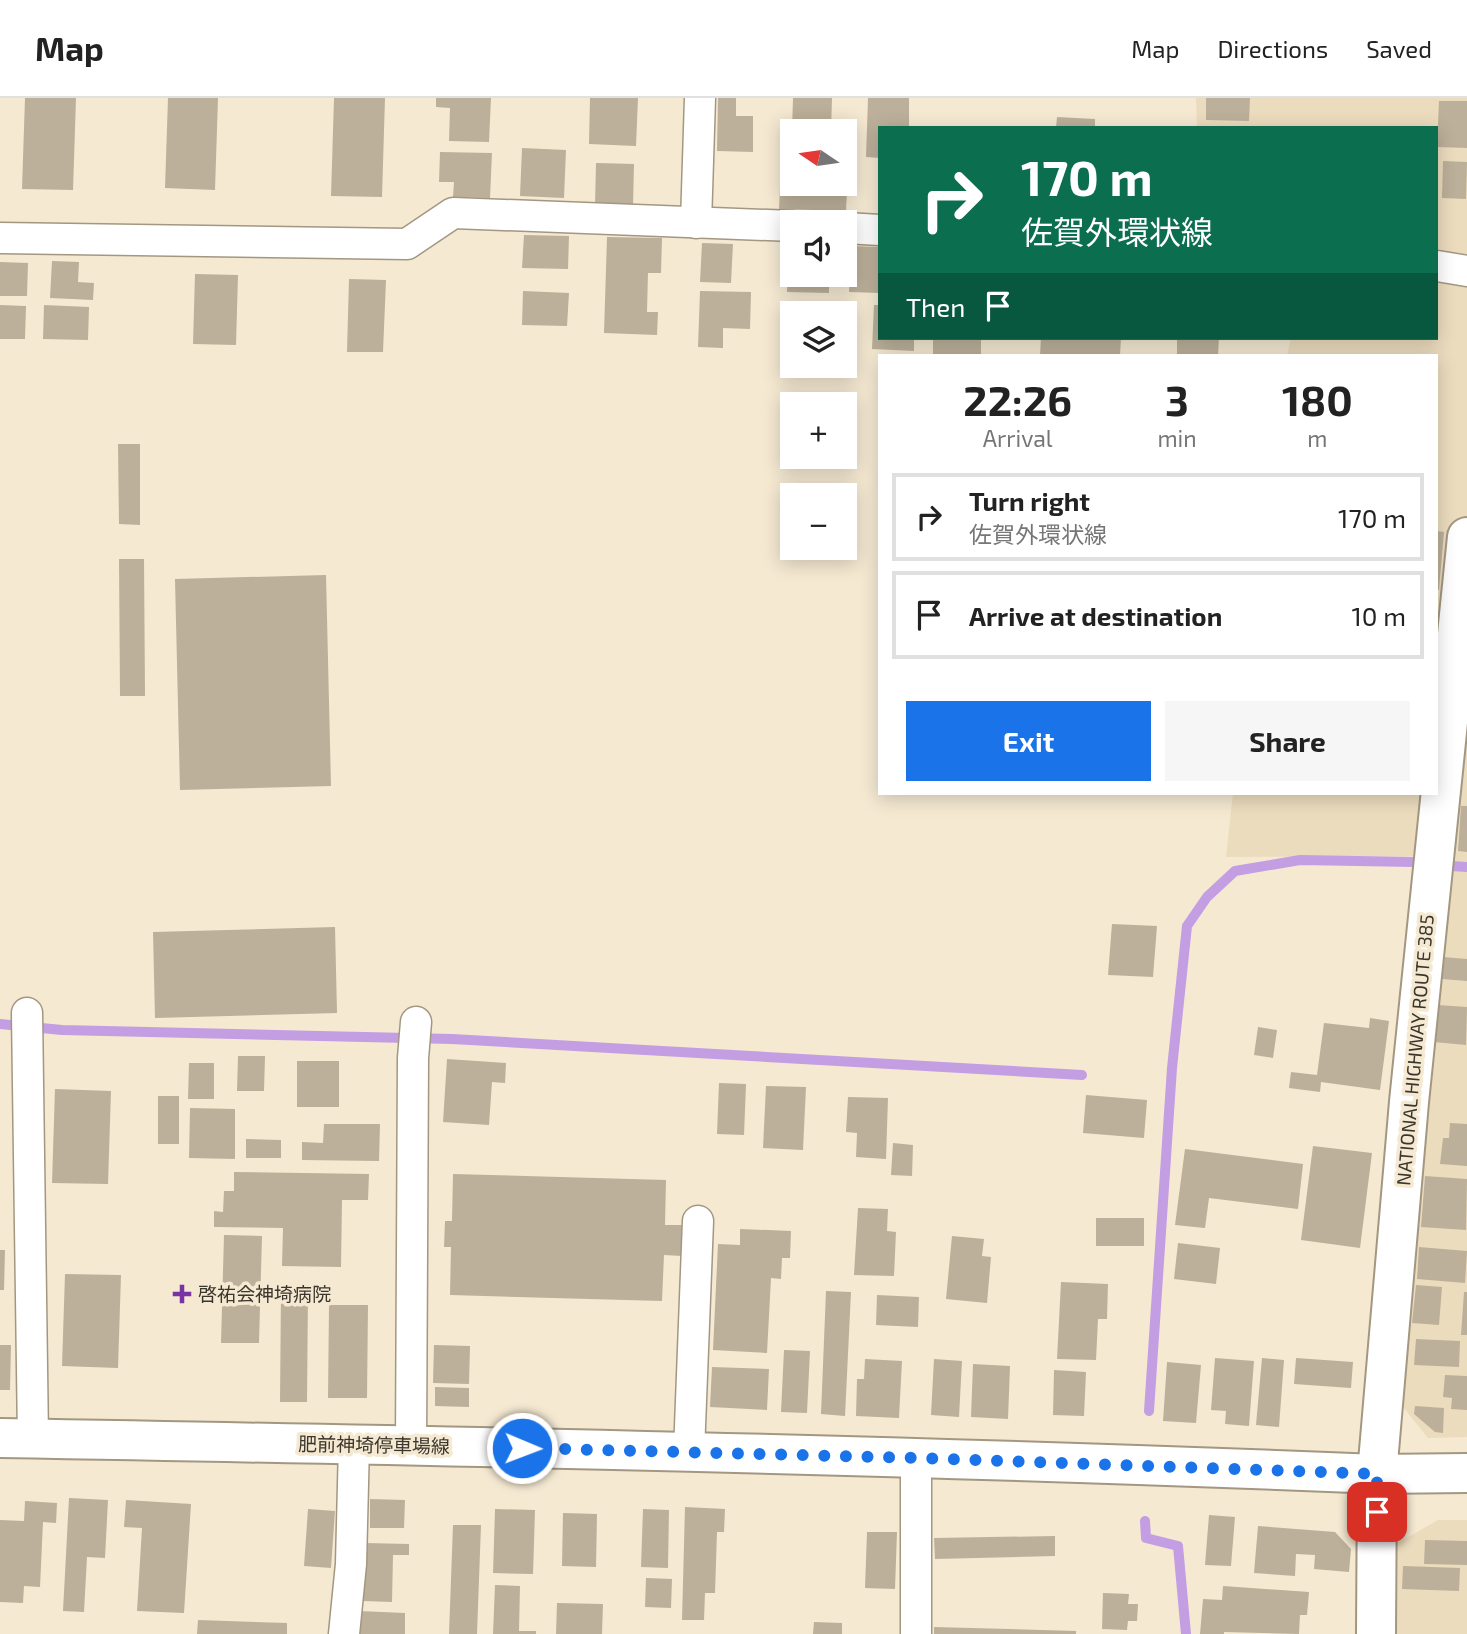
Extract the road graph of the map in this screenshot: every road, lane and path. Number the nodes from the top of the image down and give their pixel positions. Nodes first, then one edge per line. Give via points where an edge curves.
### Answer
1 (700, 98) edge
2 (696, 223) junction
3 (780, 226) edge
4 (857, 229) edge
5 (878, 230) edge
6 (0, 238) edge
7 (1438, 266) edge
8 (1467, 271) edge
9 (1467, 537) edge
10 (27, 1013) dead end
11 (416, 1023) dead end
12 (698, 1222) dead end
13 (17, 1439) edge
14 (354, 1444) junction
15 (411, 1445) junction
16 (689, 1452) junction
17 (916, 1458) junction
18 (1467, 1473) edge
19 (1377, 1474) junction
20 (344, 1634) edge
21 (916, 1634) edge
22 (1376, 1634) edge

1 - 2 street
2 - 3 street
2 - 6 street via 453,213 407,244
4 - 5 street
7 - 8 street
9 - 19 main road, NATIONAL HIGHWAY ROUTE 385 via 1409,1102
10 - 13 street
11 - 15 street via 412,1058
12 - 16 street
13 - 14 main road, 肥前神埼停車場線
14 - 15 main road, 肥前神埼停車場線
14 - 20 street
15 - 16 main road, 肥前神埼停車場線
16 - 17 main road, 肥前神埼停車場線
17 - 19 main road, 肥前神埼停車場線
17 - 21 street
18 - 19 main road
19 - 22 main road, NATIONAL HIGHWAY ROUTE 385

